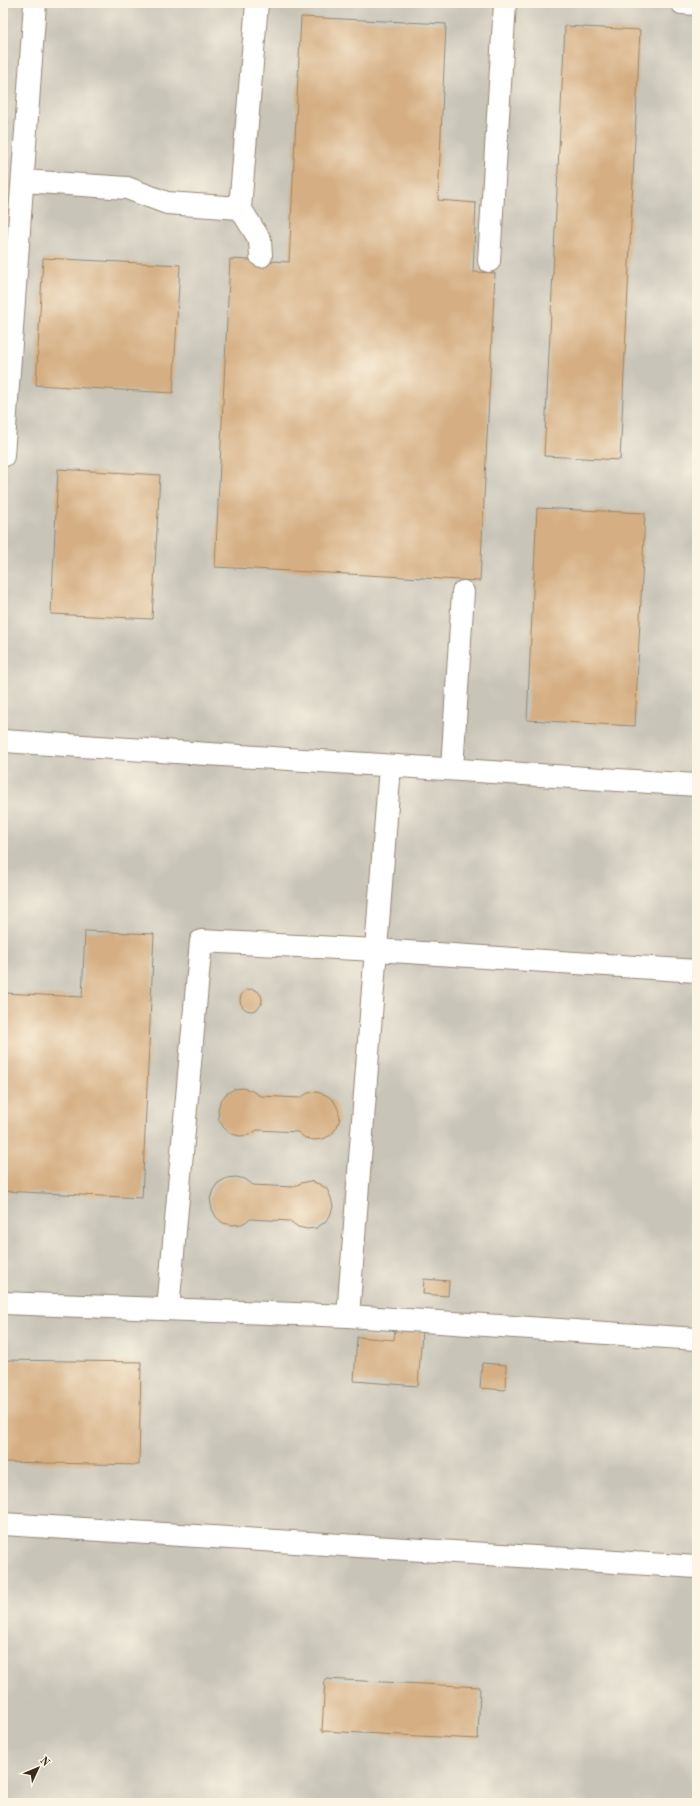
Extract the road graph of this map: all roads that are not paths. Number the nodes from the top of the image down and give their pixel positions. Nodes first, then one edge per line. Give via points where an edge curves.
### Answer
1 (35, 3) edge
2 (257, 3) edge
3 (505, 3) edge
4 (682, 3) edge
5 (697, 4) edge
6 (22, 181) junction
7 (240, 208) junction
8 (261, 256) dead end
9 (489, 260) dead end
10 (3, 456) edge
11 (463, 592) dead end
12 (3, 741) edge
13 (390, 766) junction
14 (452, 770) junction
15 (697, 785) edge
16 (376, 950) junction
17 (697, 971) edge
18 (3, 1303) edge
19 (168, 1309) junction
20 (348, 1316) junction
21 (697, 1339) edge
22 (3, 1524) edge
23 (697, 1567) edge

1 - 6 lane
2 - 7 lane
3 - 9 lane
4 - 5 lane
6 - 7 lane via 127,188 167,203
6 - 10 lane
7 - 8 lane via 260,240
11 - 14 lane
12 - 13 lane
13 - 14 lane
13 - 16 lane
14 - 15 lane
16 - 17 lane
16 - 19 lane via 201,941
16 - 20 lane
18 - 19 lane
19 - 20 lane
20 - 21 lane
22 - 23 lane

